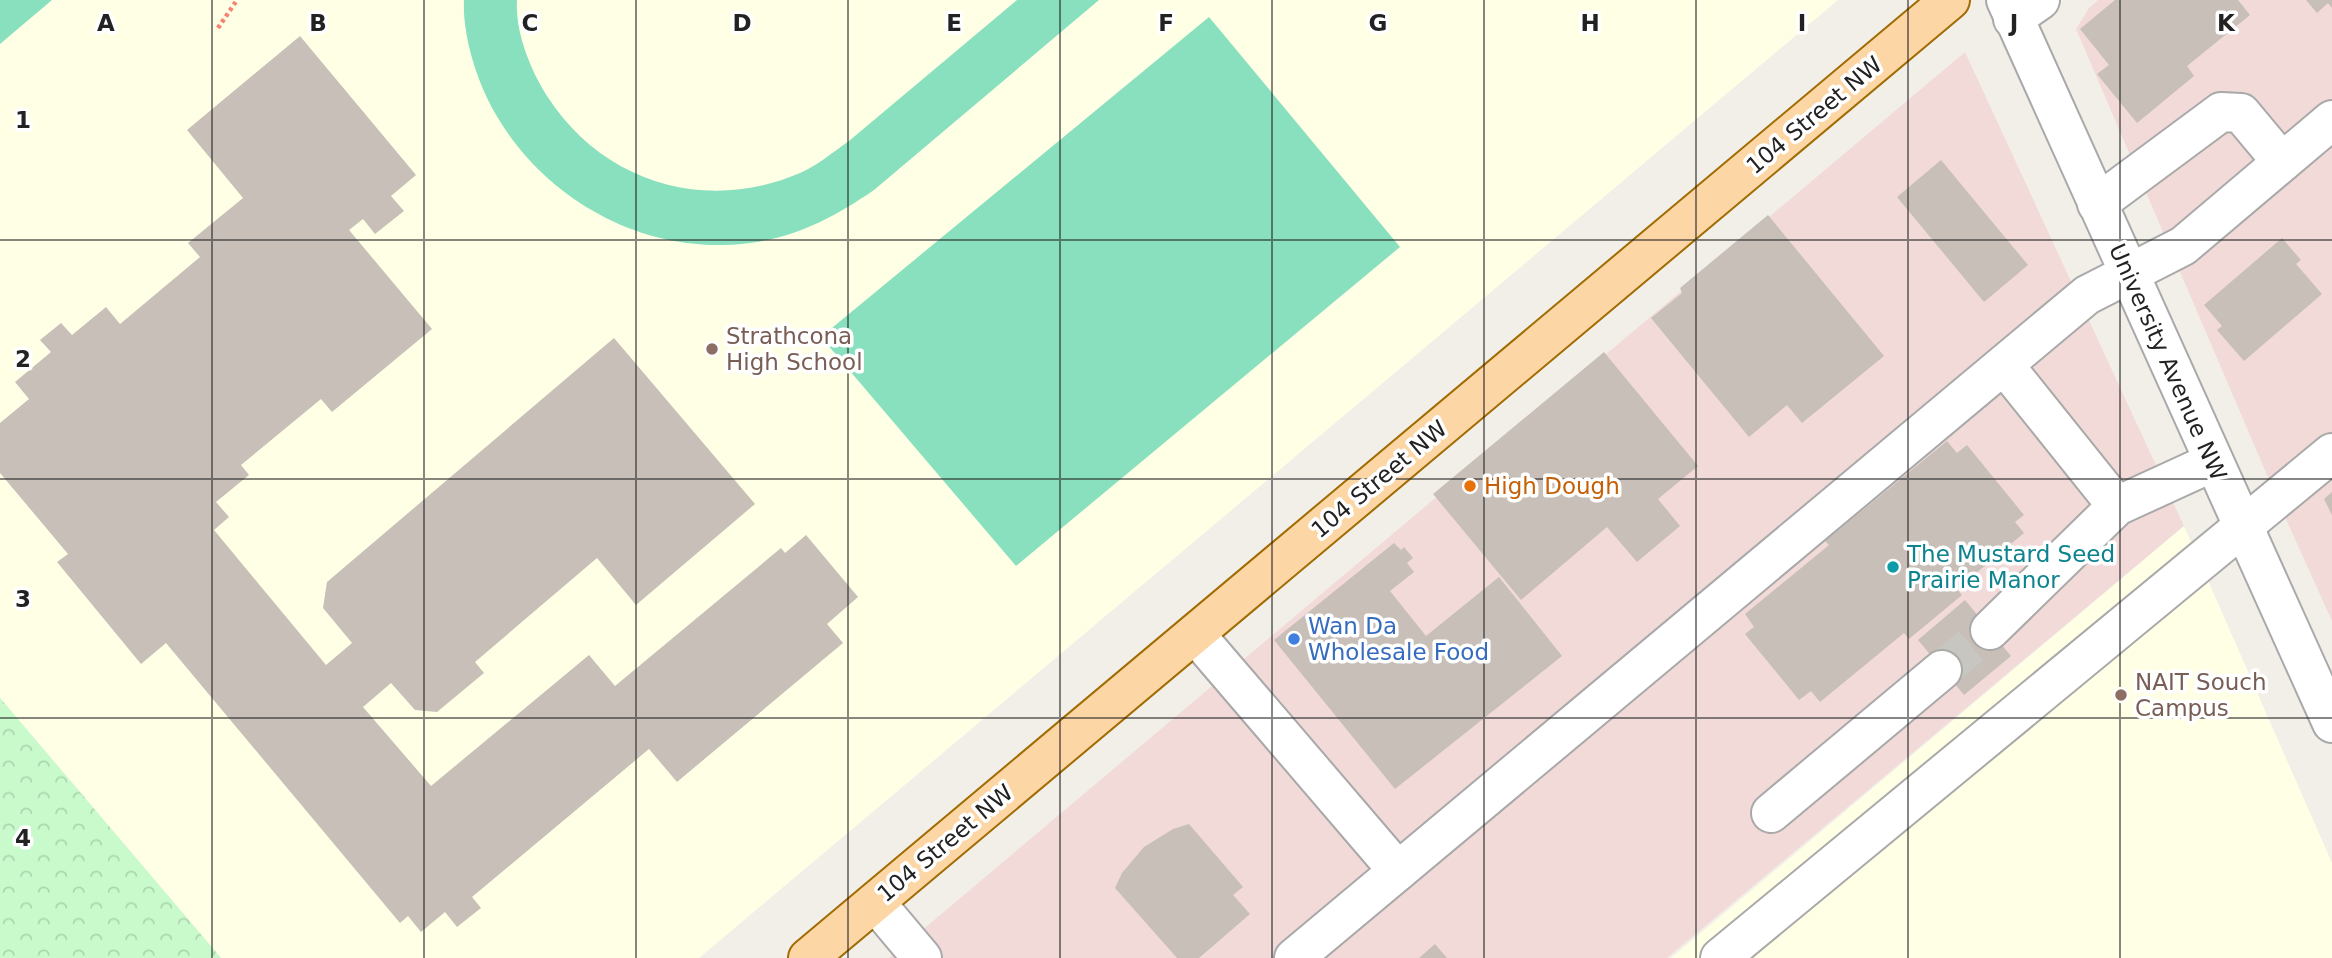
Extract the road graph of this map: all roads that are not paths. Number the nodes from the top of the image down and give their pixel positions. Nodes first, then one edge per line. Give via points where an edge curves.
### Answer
1 (1950, 0) edge
2 (2020, 6) edge
3 (2332, 120) edge
4 (2282, 162) junction
5 (2097, 204) junction
6 (2129, 275) junction
7 (2004, 365) junction
8 (2332, 453) edge
9 (2213, 462) junction
10 (2117, 506) junction
11 (2243, 528) junction
12 (1990, 630) tunnel mouth
13 (1195, 634) junction
14 (1942, 670) tunnel mouth
15 (2332, 723) edge
16 (1771, 813) dead end
17 (1398, 871) junction
18 (875, 902) junction
19 (808, 958) edge
20 (922, 958) edge
21 (1294, 958) edge
22 (1720, 958) edge

1 - 13 main road, 104 Street NW
2 - 5 street, University Avenue NW
3 - 4 street
4 - 5 street via 2241,113 2221,112
4 - 6 street via 2183,246
5 - 6 street, University Avenue NW
6 - 7 street via 2088,295
6 - 9 street, University Avenue NW
7 - 10 street
7 - 17 street
8 - 11 street
9 - 10 street
9 - 11 street, University Avenue NW
10 - 12 street
11 - 15 street, University Avenue NW
11 - 22 street
13 - 17 street
13 - 18 main road, 104 Street NW
14 - 16 street
17 - 21 street
18 - 19 main road, 104 Street NW
18 - 20 street

